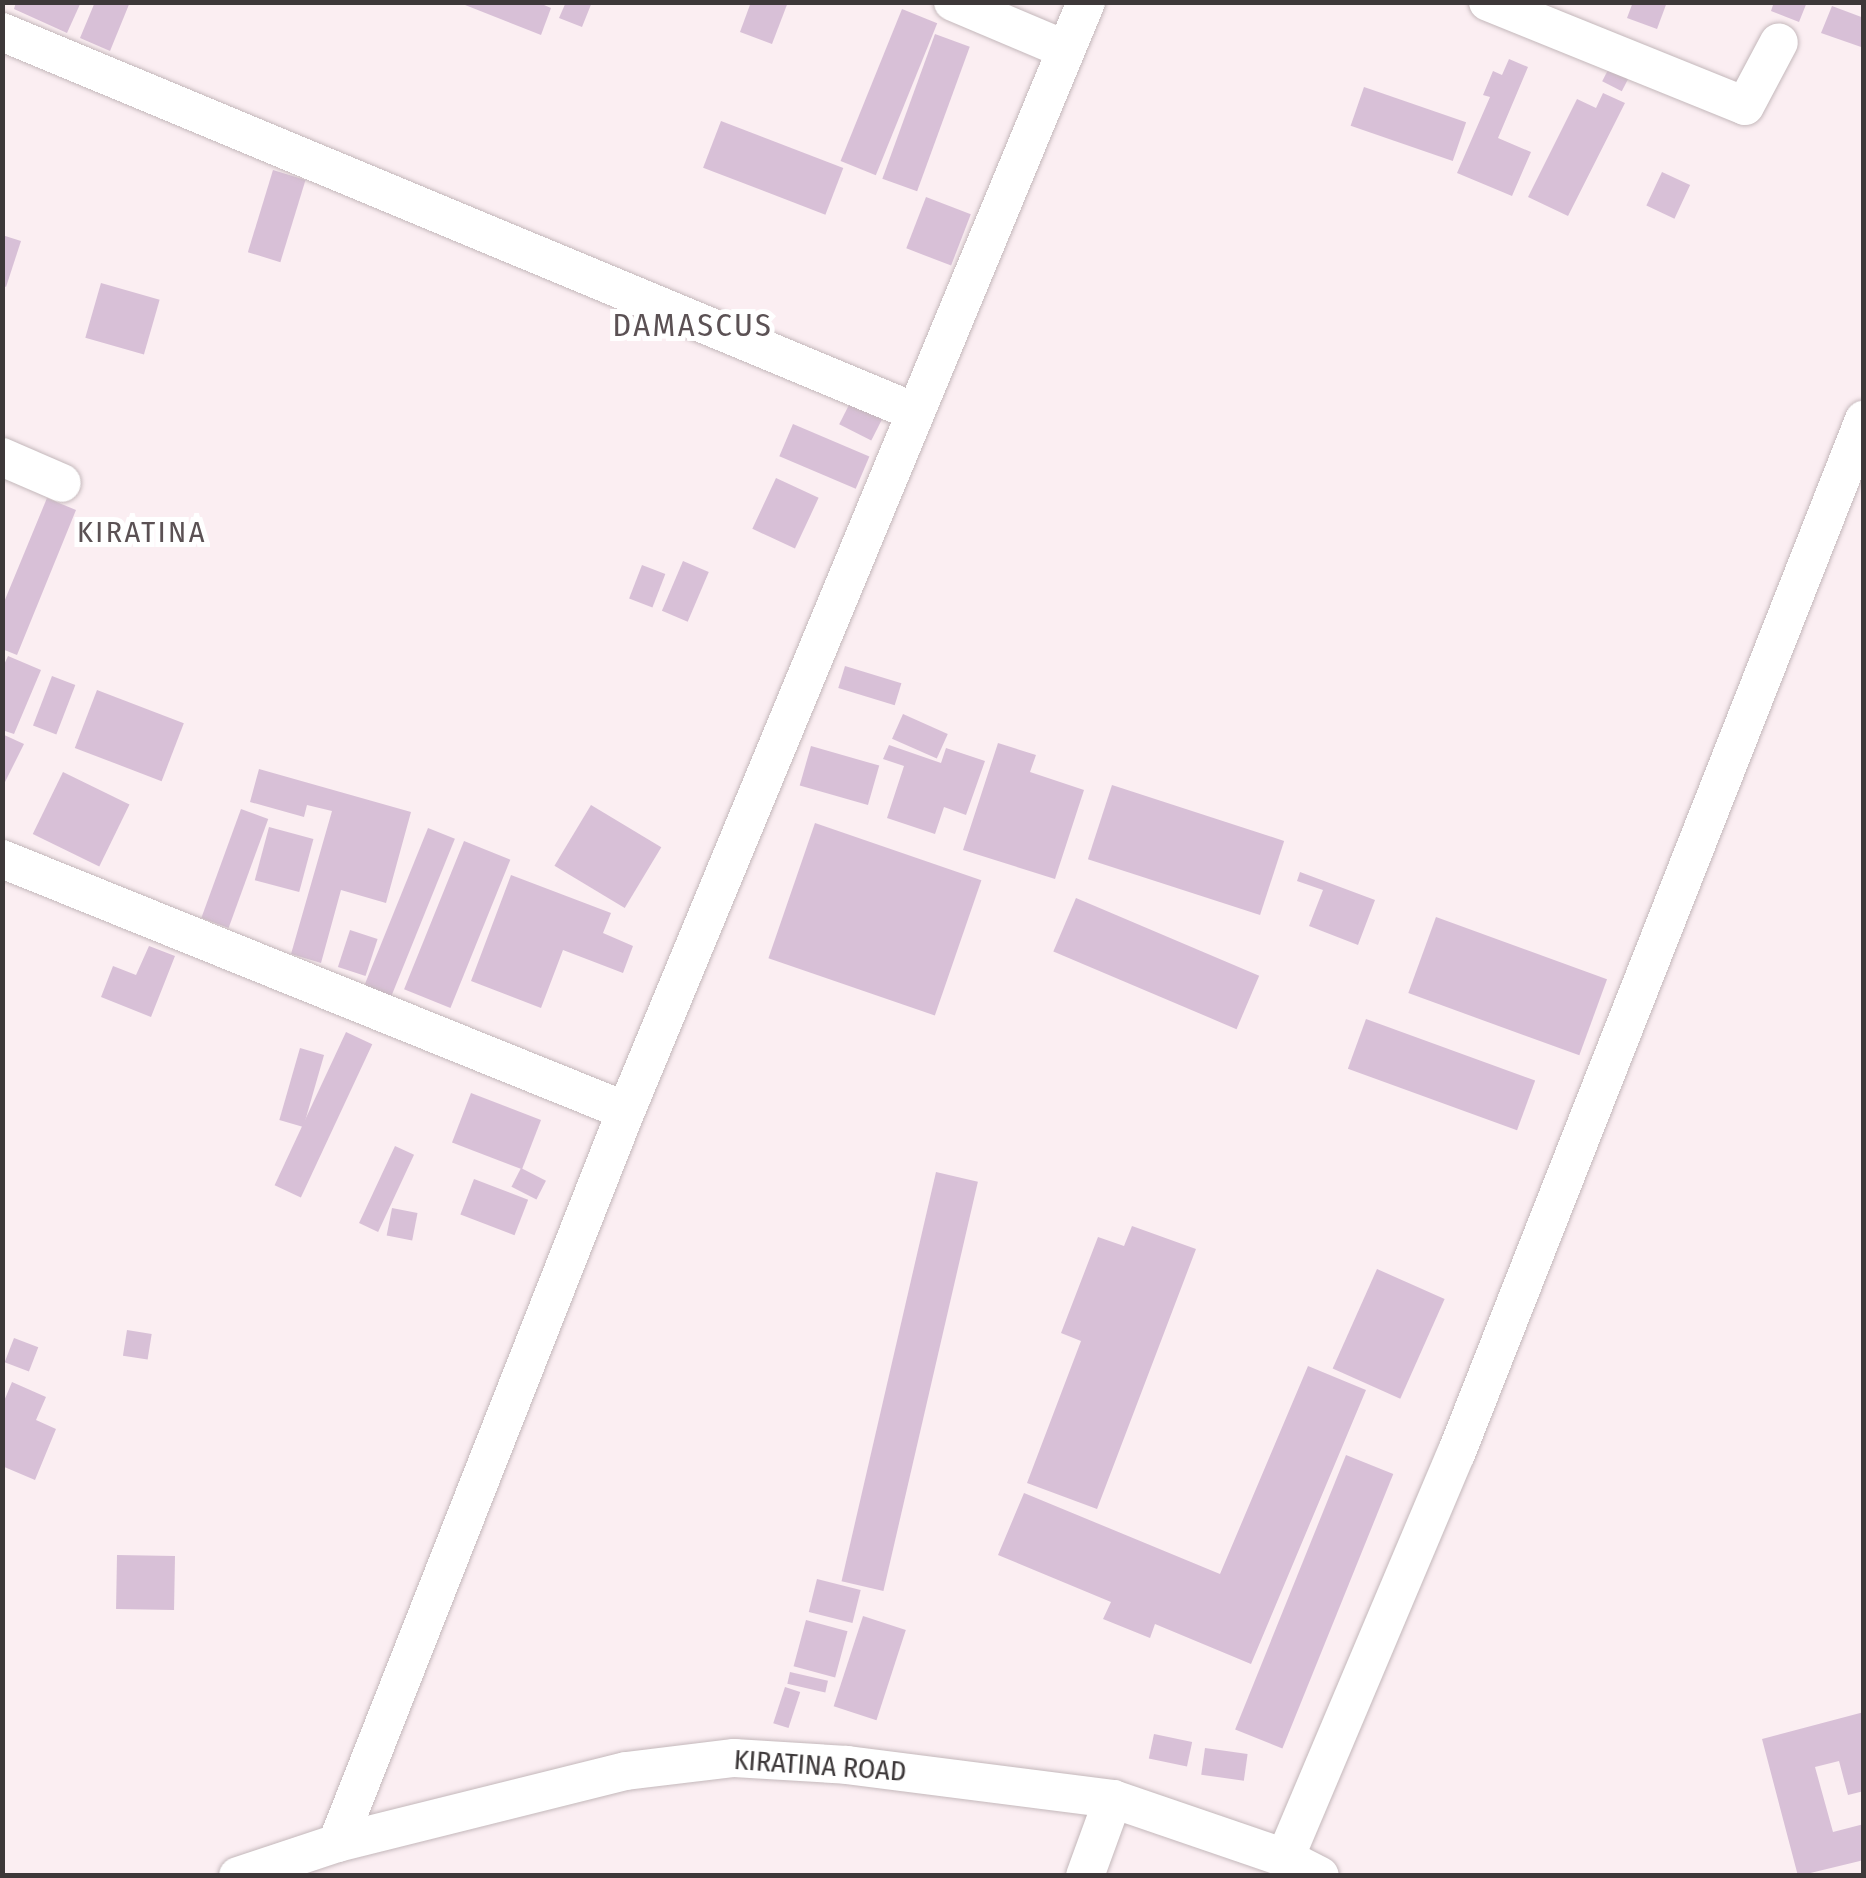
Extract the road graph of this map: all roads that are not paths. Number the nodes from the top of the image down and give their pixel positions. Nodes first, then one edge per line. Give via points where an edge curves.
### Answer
1 (953, 2) edge
2 (1086, 2) edge
3 (1488, 2) edge
4 (2, 32) edge
5 (1779, 42) dead end
6 (1064, 50) junction
7 (914, 412) junction
8 (1864, 420) edge
9 (2, 457) edge
10 (62, 483) dead end
11 (2, 859) edge
12 (626, 1112) junction
13 (1112, 1800) junction
14 (338, 1843) junction
15 (1284, 1858) junction
16 (238, 1876) edge
17 (1085, 1876) edge
18 (1320, 1876) edge

1 - 6 street
2 - 6 street
3 - 5 street via 1745,106
4 - 7 street
6 - 7 street
7 - 12 street
8 - 15 street via 1485,1382
9 - 10 street
11 - 12 street
12 - 14 street
13 - 14 street, KIRATINA ROAD via 847,1765 734,1758 626,1771
13 - 15 street, KIRATINA ROAD
13 - 17 street
14 - 16 street, KIRATINA ROAD
15 - 18 street, KIRATINA ROAD

